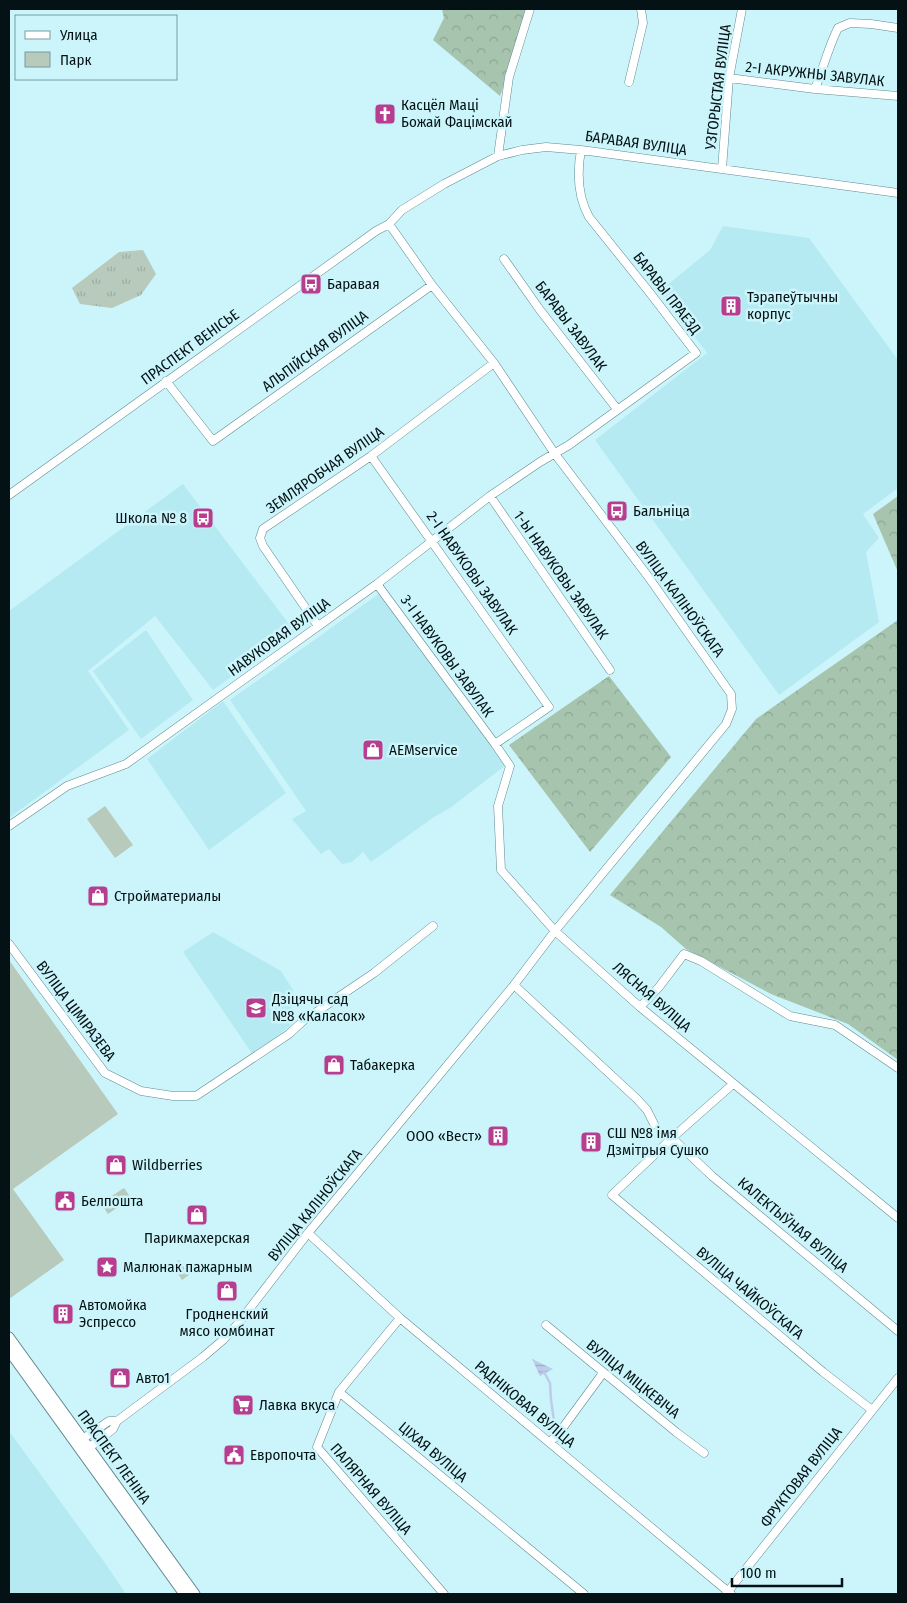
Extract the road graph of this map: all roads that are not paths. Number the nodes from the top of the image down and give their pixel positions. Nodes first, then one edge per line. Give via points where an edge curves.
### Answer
1 (530, 9) edge
2 (641, 9) edge
3 (742, 9) edge
4 (898, 28) edge
5 (730, 78) junction
6 (629, 82) dead end
7 (815, 89) junction
8 (898, 96) edge
9 (581, 150) junction
10 (498, 156) junction
11 (722, 169) junction
12 (898, 193) edge
13 (389, 224) junction
14 (504, 259) dead end
15 (432, 285) junction
16 (494, 363) junction
17 (166, 381) junction
18 (617, 409) junction
19 (555, 454) junction
20 (371, 456) junction
21 (9, 495) edge
22 (490, 496) junction
23 (433, 541) junction
24 (377, 584) junction
25 (318, 626) junction
26 (610, 670) dead end
27 (495, 744) junction
28 (9, 826) edge
29 (433, 926) dead end
30 (555, 931) junction
31 (9, 944) edge
32 (514, 985) junction
33 (640, 1007) junction
34 (898, 1068) edge
35 (733, 1084) junction
36 (654, 1124) dead end
37 (672, 1138) junction
38 (898, 1218) edge
39 (308, 1233) junction
40 (400, 1318) junction
41 (546, 1326) dead end
42 (898, 1331) edge
43 (9, 1336) edge
44 (9, 1351) edge
45 (603, 1372) junction
46 (898, 1378) edge
47 (339, 1392) junction
48 (872, 1410) junction
49 (117, 1421) junction
50 (80, 1441) junction
51 (549, 1442) junction
52 (86, 1450) junction
53 (704, 1453) dead end
54 (728, 1593) edge
55 (184, 1594) edge
56 (195, 1594) edge
57 (444, 1594) edge
58 (584, 1594) edge

1 - 10 street via 509,77
2 - 6 street via 643,23
3 - 5 street, УЗГОРЫСТАЯ ВУЛІЦА
4 - 7 street via 850,22 838,28
5 - 7 street, 2-І АКРУЖНЫ ЗАВУЛАК
5 - 11 street, УЗГОРЫСТАЯ ВУЛІЦА
7 - 8 street, 2-І АКРУЖНЫ ЗАВУЛАК
9 - 10 street, БАРАВАЯ ВУЛІЦА via 546,147
9 - 11 street, БАРАВАЯ ВУЛІЦА
9 - 18 street, БАРАВЫ ПРАЕЗД via 578,167 583,206 589,217 696,353
10 - 13 street, БАРАВАЯ ВУЛІЦА via 402,210
11 - 12 street, БАРАВАЯ ВУЛІЦА
13 - 15 street, ВУЛІЦА КАЛІНОЎСКАГА
13 - 17 street, ПРАСПЕКТ ВЕНІСЬЕ
14 - 18 street, БАРАВЫ ЗАВУЛАК
15 - 16 street, ВУЛІЦА КАЛІНОЎСКАГА
15 - 17 street, АЛЬПІЙСКАЯ ВУЛІЦА via 214,441
16 - 19 street, ВУЛІЦА КАЛІНОЎСКАГА
16 - 20 street, ЗЕМЛЯРОБЧАЯ ВУЛІЦА
17 - 21 street, ПРАСПЕКТ ВЕНІСЬЕ
18 - 19 street, БАРАВЫ ПРАЕЗД
19 - 22 street, НАВУКОВАЯ ВУЛІЦА
19 - 30 street, ВУЛІЦА КАЛІНОЎСКАГА via 647,575 731,694 732,709 726,724
20 - 23 street, 2-І НАВУКОВЫ ЗАВУЛАК
20 - 25 street, ЗЕМЛЯРОБЧАЯ ВУЛІЦА via 263,530 260,538
22 - 23 street, НАВУКОВАЯ ВУЛІЦА
22 - 26 street, 1-Ы НАВУКОВЫ ЗАВУЛАК
23 - 24 street, НАВУКОВАЯ ВУЛІЦА
23 - 27 street, 2-І НАВУКОВЫ ЗАВУЛАК via 549,707
24 - 25 street, НАВУКОВАЯ ВУЛІЦА
24 - 27 street, 3-І НАВУКОВЫ ЗАВУЛАК
25 - 28 street, НАВУКОВАЯ ВУЛІЦА via 126,764 67,786
27 - 30 street, ЛЯСНАЯ ВУЛІЦА via 510,766 498,806 500,870
29 - 31 street, ВУЛІЦА ЦІМІРАЗЕВА via 289,1034 196,1096 141,1091 105,1073
30 - 32 street, ВУЛІЦА КАЛІНОЎСКАГА
30 - 33 street, ЛЯСНАЯ ВУЛІЦА
32 - 36 street via 637,1099
32 - 39 street, ВУЛІЦА КАЛІНОЎСКАГА
33 - 34 street via 684,954 701,961 790,1016 834,1024
33 - 35 street, ЛЯСНАЯ ВУЛІЦА
35 - 37 street
35 - 38 street, ЛЯСНАЯ ВУЛІЦА
37 - 42 street, КАЛЕКТЫЎНАЯ ВУЛІЦА via 712,1176
37 - 48 street, ВУЛІЦА ЧАЙКОЎСКАГА via 612,1195
39 - 40 street, РАДНІКОВАЯ ВУЛІЦА
39 - 49 street, ВУЛІЦА КАЛІНОЎСКАГА via 223,1340
40 - 47 street
40 - 51 street, РАДНІКОВАЯ ВУЛІЦА
41 - 45 street, ВУЛІЦА МІЦКЕВІЧА
43 - 50 main road, ПРАСПЕКТ ЛЕНІНА
44 - 50 main road, ПРАСПЕКТ ЛЕНІНА
45 - 51 street
45 - 53 street, ВУЛІЦА МІЦКЕВІЧА
46 - 48 street, ФРУКТОВАЯ ВУЛІЦА
47 - 57 street, ПАЛЯРНАЯ ВУЛІЦА via 317,1447
47 - 58 street, ЦІХАЯ ВУЛІЦА
48 - 54 street, ФРУКТОВАЯ ВУЛІЦА
49 - 50 street, ВУЛІЦА КАЛІНОЎСКАГА via 109,1421
49 - 52 street, ВУЛІЦА КАЛІНОЎСКАГА via 114,1429
50 - 52 main road, ПРАСПЕКТ ЛЕНІНА
51 - 54 street, РАДНІКОВАЯ ВУЛІЦА
52 - 55 main road, ПРАСПЕКТ ЛЕНІНА
52 - 56 main road, ПРАСПЕКТ ЛЕНІНА

